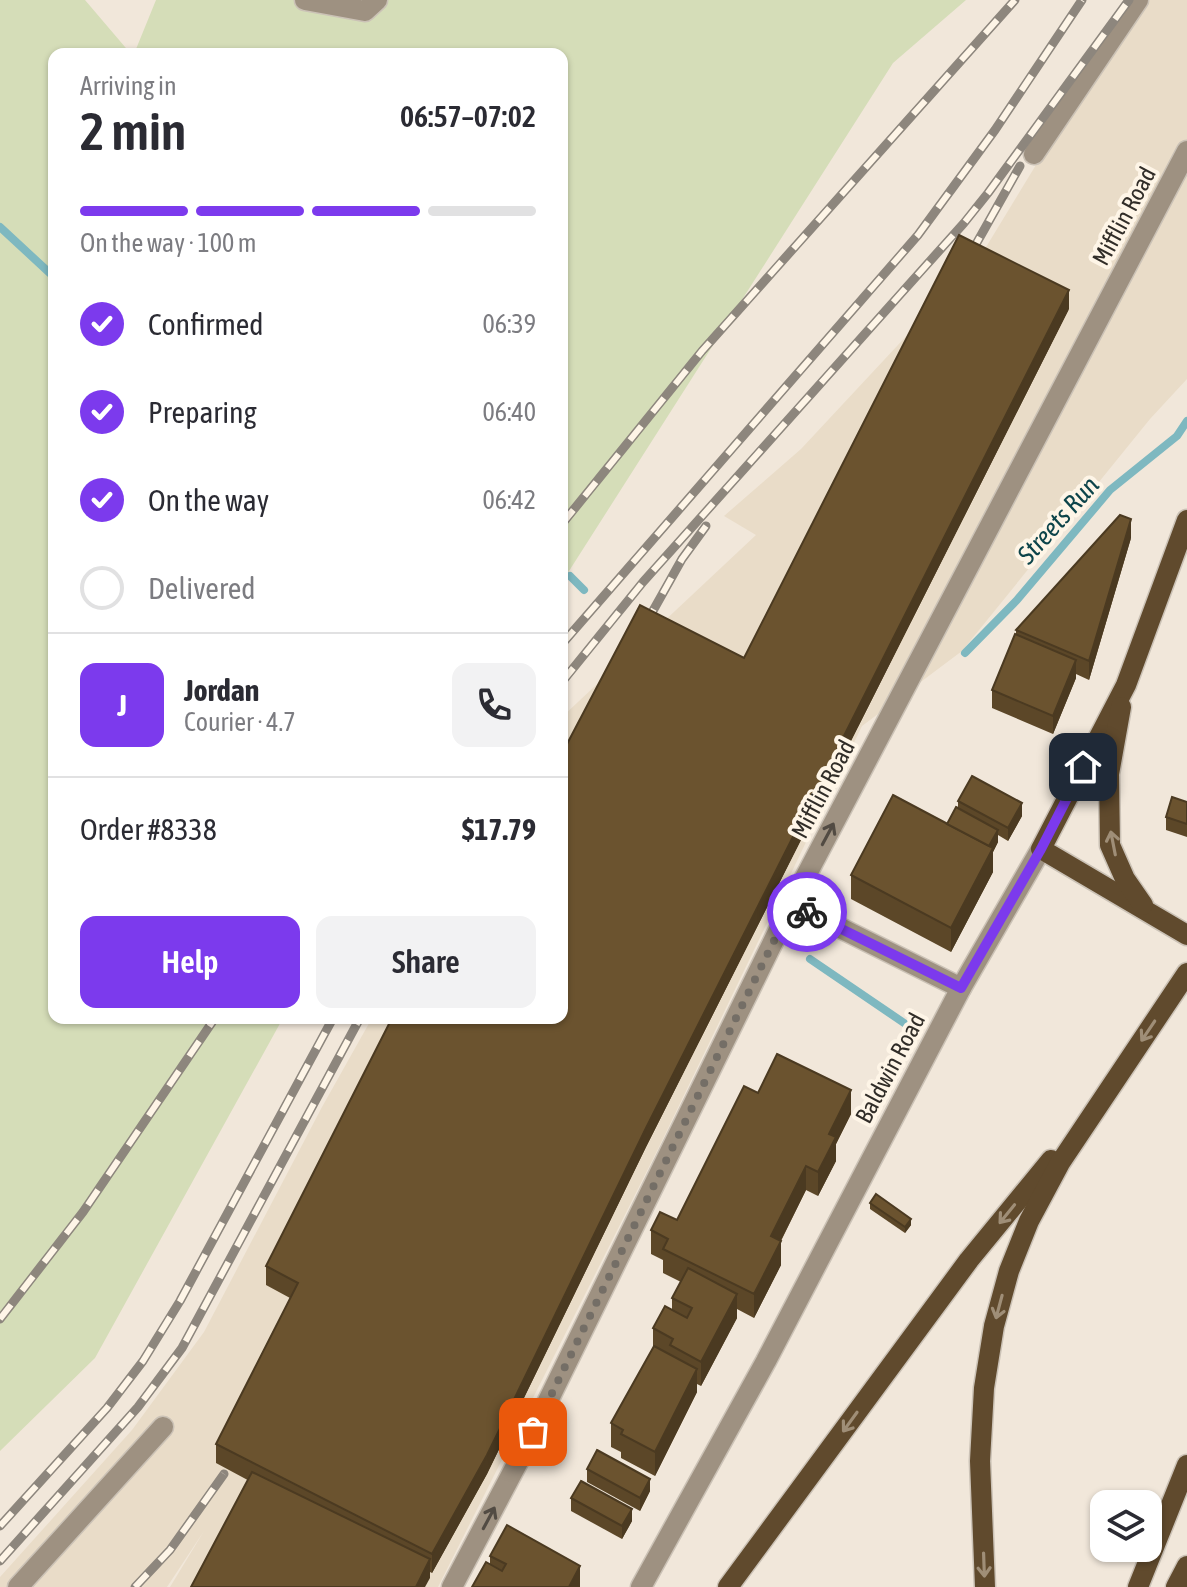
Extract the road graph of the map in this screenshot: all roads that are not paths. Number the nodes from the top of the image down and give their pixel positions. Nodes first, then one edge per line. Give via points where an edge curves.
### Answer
1 (305, 0) edge
2 (377, 0) edge
3 (1138, 0) edge
4 (1187, 151) edge
5 (1034, 154) dead end
6 (1187, 520) edge
7 (1126, 685) junction
8 (1041, 849) junction
9 (792, 904) junction
10 (1148, 911) junction
11 (1187, 935) edge
12 (1187, 973) edge
13 (961, 988) junction
14 (1109, 1088) junction
15 (163, 1427) dead end
16 (1187, 1465) edge
17 (1187, 1566) edge
18 (18, 1587) edge
19 (452, 1587) edge
20 (641, 1587) edge
21 (728, 1587) edge
22 (985, 1587) edge
23 (1138, 1587) edge
24 (1176, 1587) edge

1 - 2 street via 365,11
3 - 5 street
9 -> 4 street, Mifflin Road
6 - 7 main road, Baldwin Road
7 - 8 main road, Baldwin Road
10 -> 7 main road via 1110,845 1109,774
8 - 10 main road
8 - 13 street, Baldwin Road
9 - 13 street
19 -> 9 street, Mifflin Road
10 - 11 main road
12 -> 14 main road
13 - 20 street, Baldwin Road
14 -> 21 main road via 969,1260
14 -> 22 main road via 1029,1221 994,1326 980,1461
15 - 18 street
16 - 23 main road
17 - 24 main road

